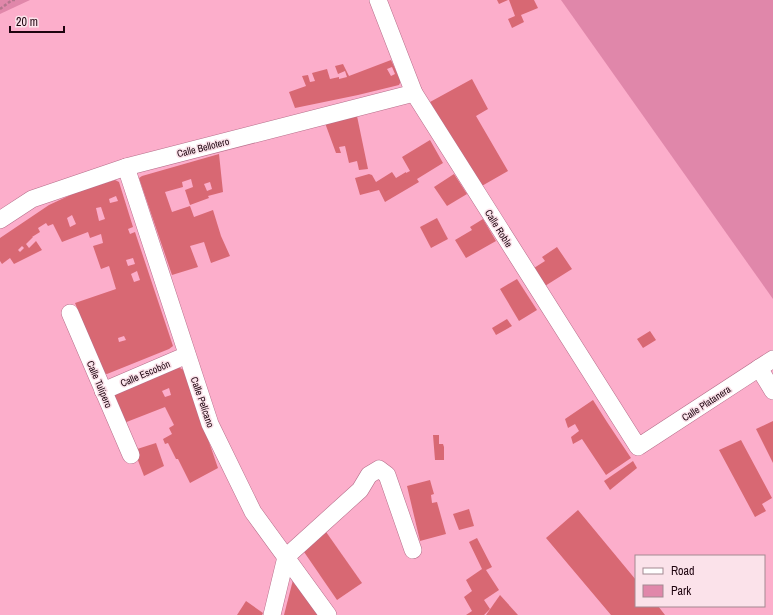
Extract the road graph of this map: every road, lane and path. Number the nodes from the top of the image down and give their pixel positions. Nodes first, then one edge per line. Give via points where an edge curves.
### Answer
1 (17, 0) edge
2 (378, 0) edge
3 (0, 9) edge
4 (414, 93) junction
5 (126, 167) junction
6 (0, 220) edge
7 (70, 313) dead end
8 (187, 355) junction
9 (766, 363) edge
10 (103, 391) junction
11 (773, 391) edge
12 (638, 447) joint
13 (131, 455) dead end
14 (413, 550) dead end
15 (286, 557) junction
16 (272, 615) edge
17 (328, 615) edge

1 - 3 path via 12,0
2 - 4 street, Calle Roble
4 - 5 street, Calle Bellotero
4 - 12 street, Calle Roble
5 - 6 street, Calle Bellotero via 32,199
5 - 8 street, Calle Pelícano
7 - 10 street, Calle Tulípero
8 - 10 street, Calle Escobón
8 - 15 street, Calle Pelícano via 210,424 253,512
9 - 11 street
9 - 12 street, Calle Platanera
10 - 13 street, Calle Tulípero
14 - 15 street via 387,475 379,470 369,475 360,490
15 - 16 street
15 - 17 street, Calle Pelícano

